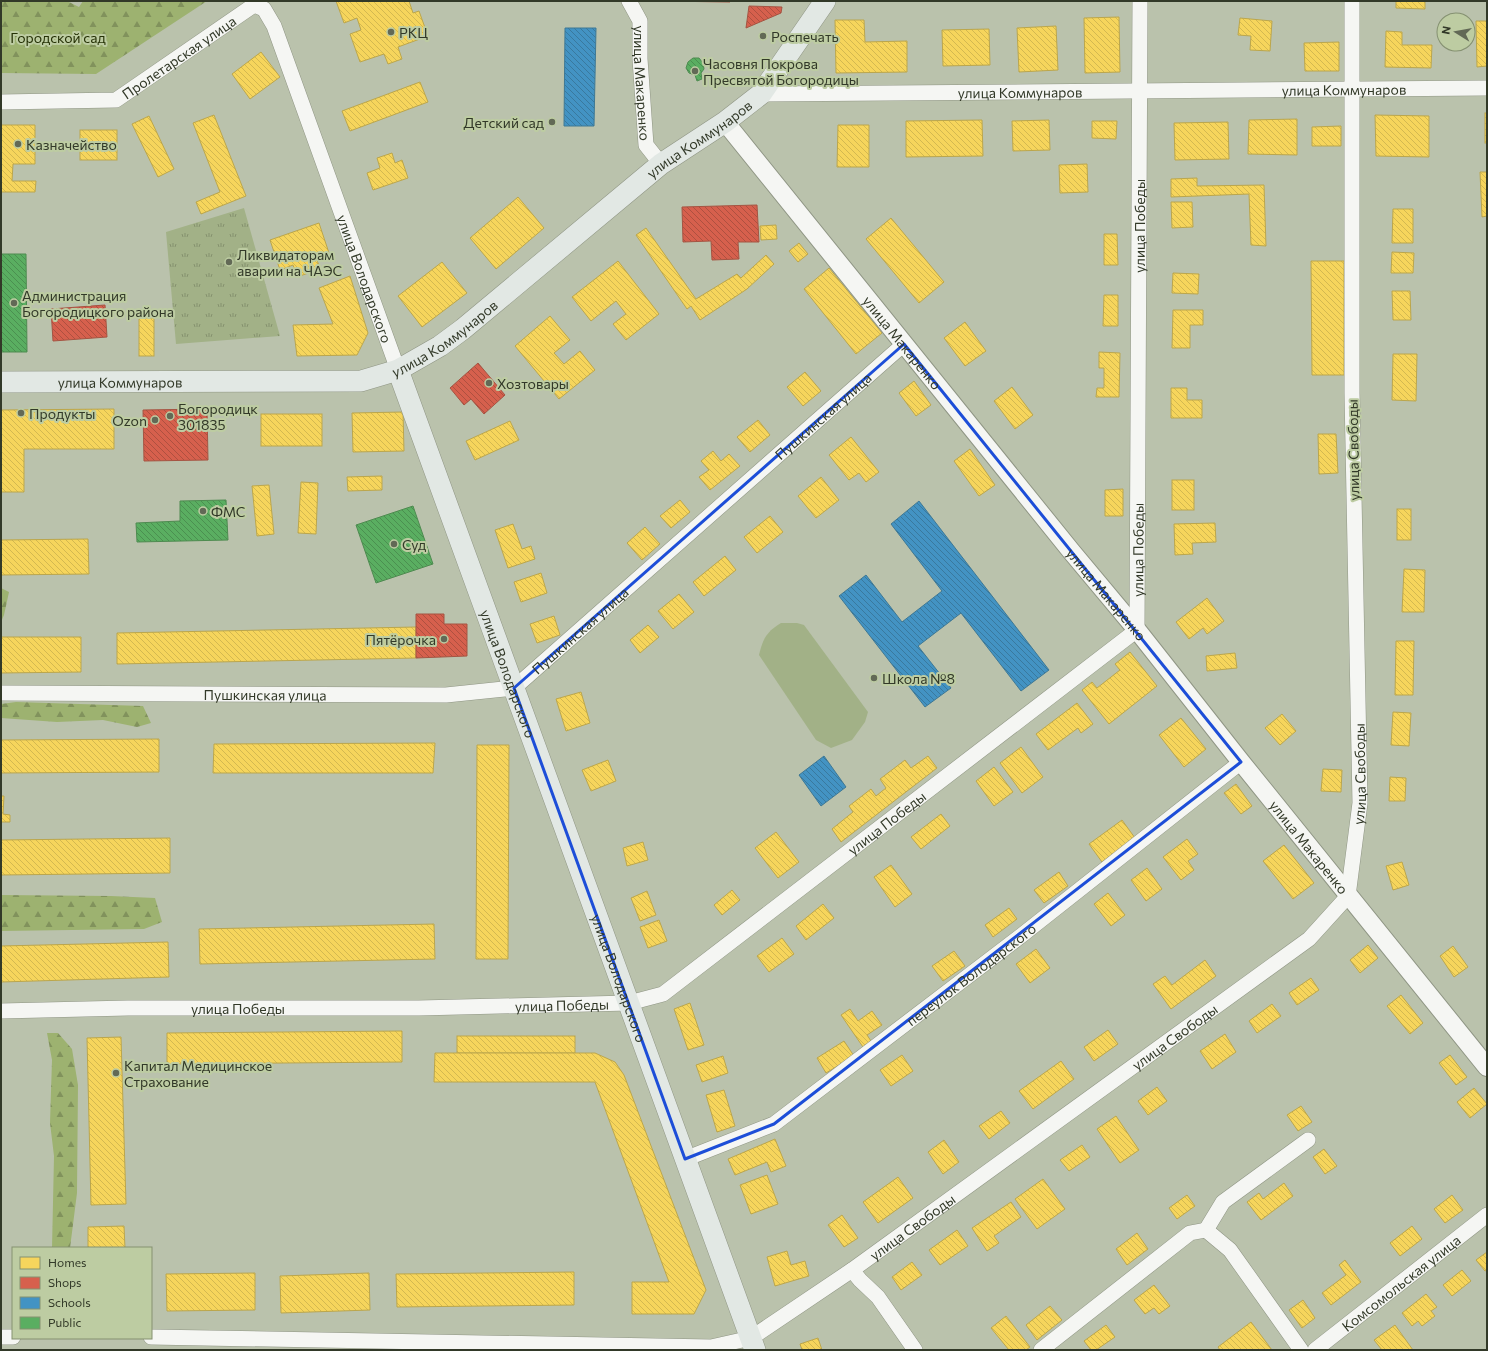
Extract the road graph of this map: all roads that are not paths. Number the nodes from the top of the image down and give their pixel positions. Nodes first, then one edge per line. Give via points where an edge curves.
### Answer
1 (629, 1) edge
2 (825, 1) edge
3 (1140, 1) edge
4 (1352, 1) edge
5 (254, 3) edge
6 (1487, 88) edge
7 (1353, 90) junction
8 (1141, 91) junction
9 (761, 94) junction
10 (1, 102) edge
11 (725, 122) junction
12 (661, 164) junction
13 (904, 344) junction
14 (398, 370) junction
15 (1, 382) edge
16 (1137, 630) junction
17 (514, 688) junction
18 (1, 693) edge
19 (1241, 762) junction
20 (1348, 896) junction
21 (629, 1003) junction
22 (1, 1011) edge
23 (1487, 1068) edge
24 (1308, 1140) dead end
25 (685, 1159) junction
26 (1487, 1215) edge
27 (1206, 1230) junction
28 (852, 1270) junction
29 (1, 1337) edge
30 (12, 1337) edge
31 (152, 1337) edge
32 (753, 1344) edge
33 (421, 1346) edge
34 (915, 1350) edge
35 (1041, 1350) edge
36 (1300, 1350) edge
37 (1315, 1350) edge

1 - 12 street, улица Макаренко via 640,21 646,145
2 - 9 main road
3 - 8 street, улица Победы
4 - 7 street, улица Свободы
5 - 10 street, Пролетарская улица via 230,24 116,100
5 - 14 street, улица Володарского via 264,9 274,26
6 - 7 street, улица Коммунаров
7 - 8 street, улица Коммунаров
7 - 20 street, улица Свободы via 1352,393 1360,803
8 - 9 street, улица Коммунаров
8 - 16 street, улица Победы
9 - 11 main road, улица Коммунаров
11 - 12 main road, улица Коммунаров
11 - 13 street, улица Макаренко
12 - 14 main road, улица Коммунаров via 463,329 440,346
13 - 16 street, улица Макаренко
13 - 17 street, Пушкинская улица
14 - 15 main road, улица Коммунаров via 361,381
14 - 17 main road, улица Володарского
16 - 19 street, улица Макаренко
16 - 21 street, улица Победы via 663,994
17 - 18 street, Пушкинская улица via 446,695
17 - 21 main road, улица Володарского
19 - 20 street, улица Макаренко
19 - 25 street, переулок Володарского via 1022,935 774,1124
20 - 23 street, улица Макаренко
20 - 28 street, улица Свободы via 1309,939
21 - 22 street, улица Победы via 419,1008
21 - 25 main road, улица Володарского
24 - 27 street via 1223,1202
25 - 32 main road, улица Володарского
26 - 37 street, Комсомольская улица
27 - 35 street via 1190,1232
27 - 36 street via 1230,1250
28 - 32 street, улица Свободы
28 - 34 street via 878,1296
29 - 30 street
31 - 33 street, улица Свободы
32 - 33 street, улица Свободы via 711,1347

